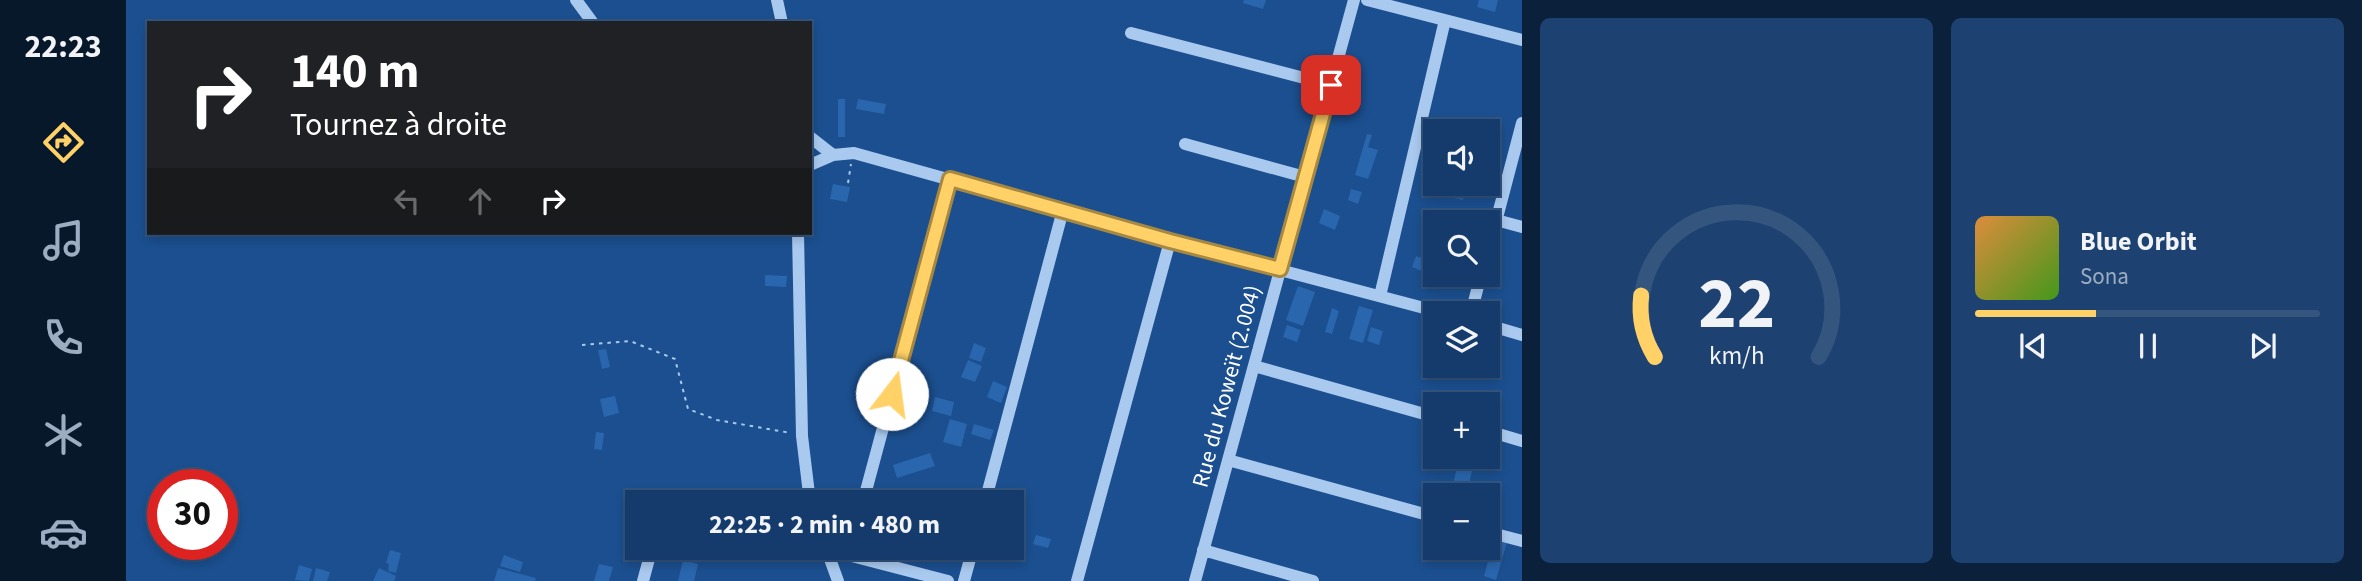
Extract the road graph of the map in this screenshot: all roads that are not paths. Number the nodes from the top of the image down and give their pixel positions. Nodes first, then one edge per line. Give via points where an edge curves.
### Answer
1 (576, 0) edge
2 (777, 0) edge
3 (1354, 0) edge
4 (1367, 0) edge
5 (1444, 20) junction
6 (592, 21) edge
7 (782, 21) edge
8 (1131, 33) dead end
9 (1522, 40) edge
10 (1331, 85) junction
11 (1522, 123) edge
12 (812, 139) edge
13 (1185, 144) dead end
14 (833, 155) junction
15 (812, 164) edge
16 (1306, 177) junction
17 (950, 179) junction
18 (1063, 210) junction
19 (1499, 210) edge
20 (1500, 221) edge
21 (1522, 226) edge
22 (798, 235) edge
23 (1170, 241) junction
24 (1280, 269) junction
25 (1380, 296) junction
26 (1423, 308) edge
27 (1500, 329) edge
28 (1522, 335) edge
29 (1254, 366) junction
30 (1423, 414) edge
31 (1500, 435) edge
32 (1522, 441) edge
33 (1228, 460) junction
34 (809, 490) edge
35 (866, 490) edge
36 (988, 490) edge
37 (1423, 514) edge
38 (1500, 535) edge
39 (1522, 541) edge
40 (1203, 550) junction
41 (649, 560) edge
42 (830, 560) edge
43 (846, 560) edge
44 (879, 560) edge
45 (970, 560) edge
46 (643, 581) edge
47 (840, 581) edge
48 (948, 581) edge
49 (964, 581) edge
50 (1077, 581) edge
51 (1195, 581) edge
52 (1313, 581) edge

1 - 6 street
2 - 7 street
3 - 10 street, Rue du Koweït (2.004)
4 - 5 street
5 - 9 street
5 - 25 street
8 - 10 street
10 - 16 street, Rue du Koweït (2.004)
11 - 19 street
12 - 14 street
13 - 16 street
14 - 15 street
14 - 17 street via 854,153
16 - 24 street, Rue du Koweït (2.004)
17 - 18 street
17 - 35 street
18 - 23 street
18 - 36 street
20 - 21 street
22 - 34 street via 802,436
23 - 24 street
23 - 50 street
24 - 25 street
24 - 29 street, Rue du Koweït (2.004)
25 - 26 street
27 - 28 street
29 - 30 street
29 - 33 street, Rue du Koweït (2.004)
31 - 32 street
33 - 37 street
33 - 40 street, Rue du Koweït (2.004)
38 - 39 street
40 - 51 street, Rue du Koweït (2.004)
40 - 52 street
41 - 46 street
42 - 47 street
43 - 47 street
44 - 48 street
45 - 49 street

